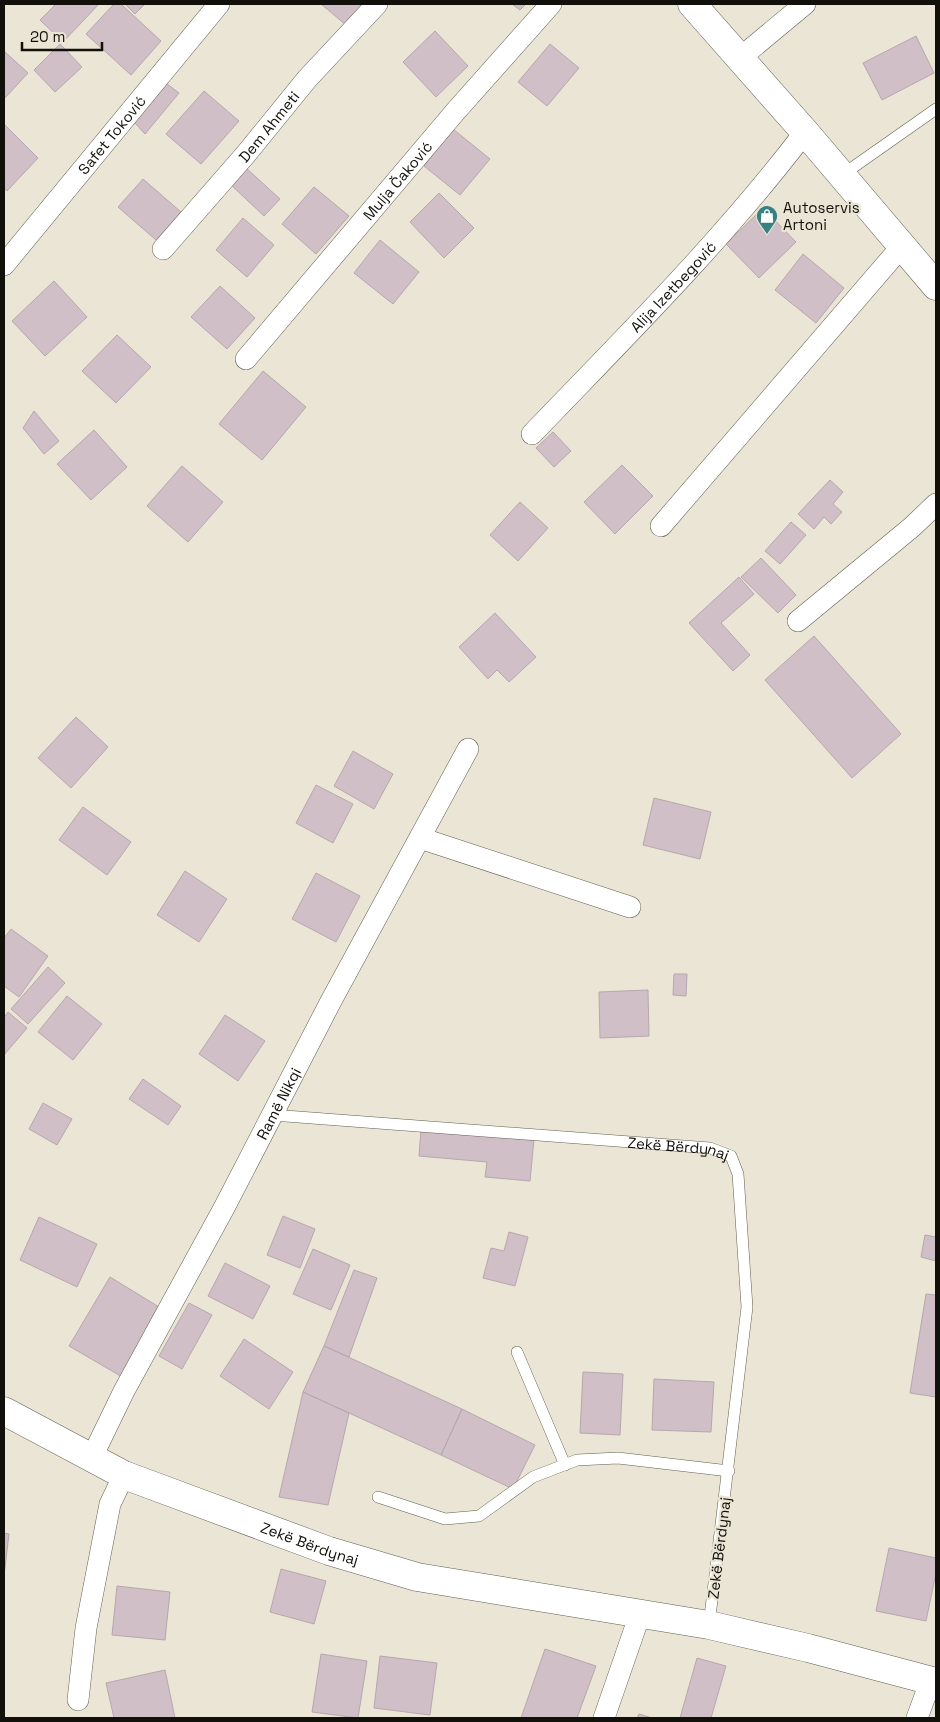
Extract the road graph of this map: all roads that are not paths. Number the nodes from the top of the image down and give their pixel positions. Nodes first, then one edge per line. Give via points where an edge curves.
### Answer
1 (219, 4) edge
2 (377, 4) edge
3 (551, 4) edge
4 (692, 4) edge
5 (804, 4) edge
6 (740, 58) junction
7 (936, 109) edge
8 (805, 132) junction
9 (842, 175) junction
10 (902, 246) junction
11 (163, 249) dead end
12 (4, 265) edge
13 (935, 281) edge
14 (246, 359) dead end
15 (532, 434) dead end
16 (936, 504) edge
17 (661, 526) dead end
18 (798, 621) dead end
19 (468, 749) dead end
20 (420, 838) junction
21 (630, 907) dead end
22 (272, 1114) junction
23 (516, 1352) dead end
24 (4, 1411) edge
25 (91, 1459) junction
26 (565, 1465) junction
27 (728, 1471) junction
28 (124, 1476) junction
29 (378, 1497) dead end
30 (640, 1614) junction
31 (709, 1625) junction
32 (934, 1681) edge
33 (78, 1700) dead end
34 (604, 1718) edge
35 (917, 1718) edge

1 - 12 street, Safet Toković
2 - 11 street, Dem Ahmeti
3 - 14 street, Mulja Čaković
4 - 6 main road
5 - 6 street
6 - 8 main road
7 - 9 lane
8 - 9 main road
8 - 15 street, Alija Izetbegović via 768,181 675,286
9 - 10 main road
10 - 13 main road
10 - 17 street
16 - 18 street
19 - 20 street, Ramë Nikqi
20 - 21 street
20 - 22 street, Ramë Nikqi
22 - 25 street, Ramë Nikqi
22 - 27 lane, Zekë Bërdynaj via 710,1148 731,1156 738,1174 747,1307
23 - 26 lane
24 - 25 main road, Zekë Bërdynaj
25 - 28 main road, Zekë Bërdynaj
26 - 27 lane via 577,1460 618,1458
26 - 29 lane via 533,1477 479,1516 445,1519
27 - 31 lane, Zekë Bërdynaj
28 - 30 main road, Zekë Bërdynaj via 329,1551 417,1577
28 - 33 street via 110,1504 86,1628
30 - 31 main road, Zekë Bërdynaj
30 - 34 street
31 - 32 main road, Zekë Bërdynaj
32 - 35 street

